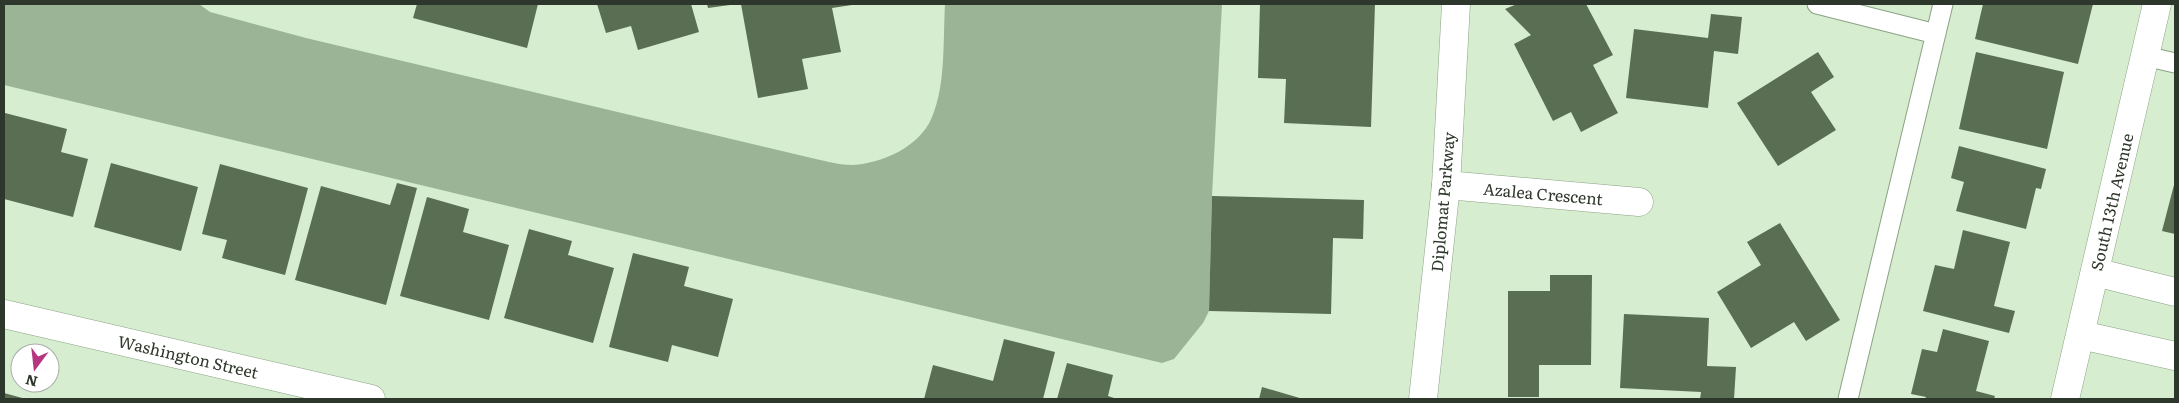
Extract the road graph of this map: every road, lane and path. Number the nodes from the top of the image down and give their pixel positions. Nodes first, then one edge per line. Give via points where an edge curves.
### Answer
1 (1456, 4) edge
2 (1817, 4) edge
3 (1943, 4) edge
4 (2157, 4) edge
5 (1936, 34) junction
6 (2145, 56) junction
7 (2175, 63) edge
8 (1446, 185) junction
9 (1639, 202) dead end
10 (2095, 272) junction
11 (2175, 292) edge
12 (4, 314) edge
13 (2081, 334) junction
14 (2175, 356) edge
15 (1429, 398) edge
16 (371, 399) edge
17 (1848, 399) edge
18 (2065, 399) edge

1 - 8 street, Diplomat Parkway
2 - 5 lane
3 - 5 lane
4 - 6 street, South 13th Avenue
5 - 17 lane
6 - 7 lane
6 - 10 street, South 13th Avenue
8 - 9 street, Azalea Crescent
8 - 15 street, Diplomat Parkway
10 - 11 street
10 - 13 street, South 13th Avenue
12 - 16 street, Washington Street
13 - 14 street
13 - 18 street, South 13th Avenue

